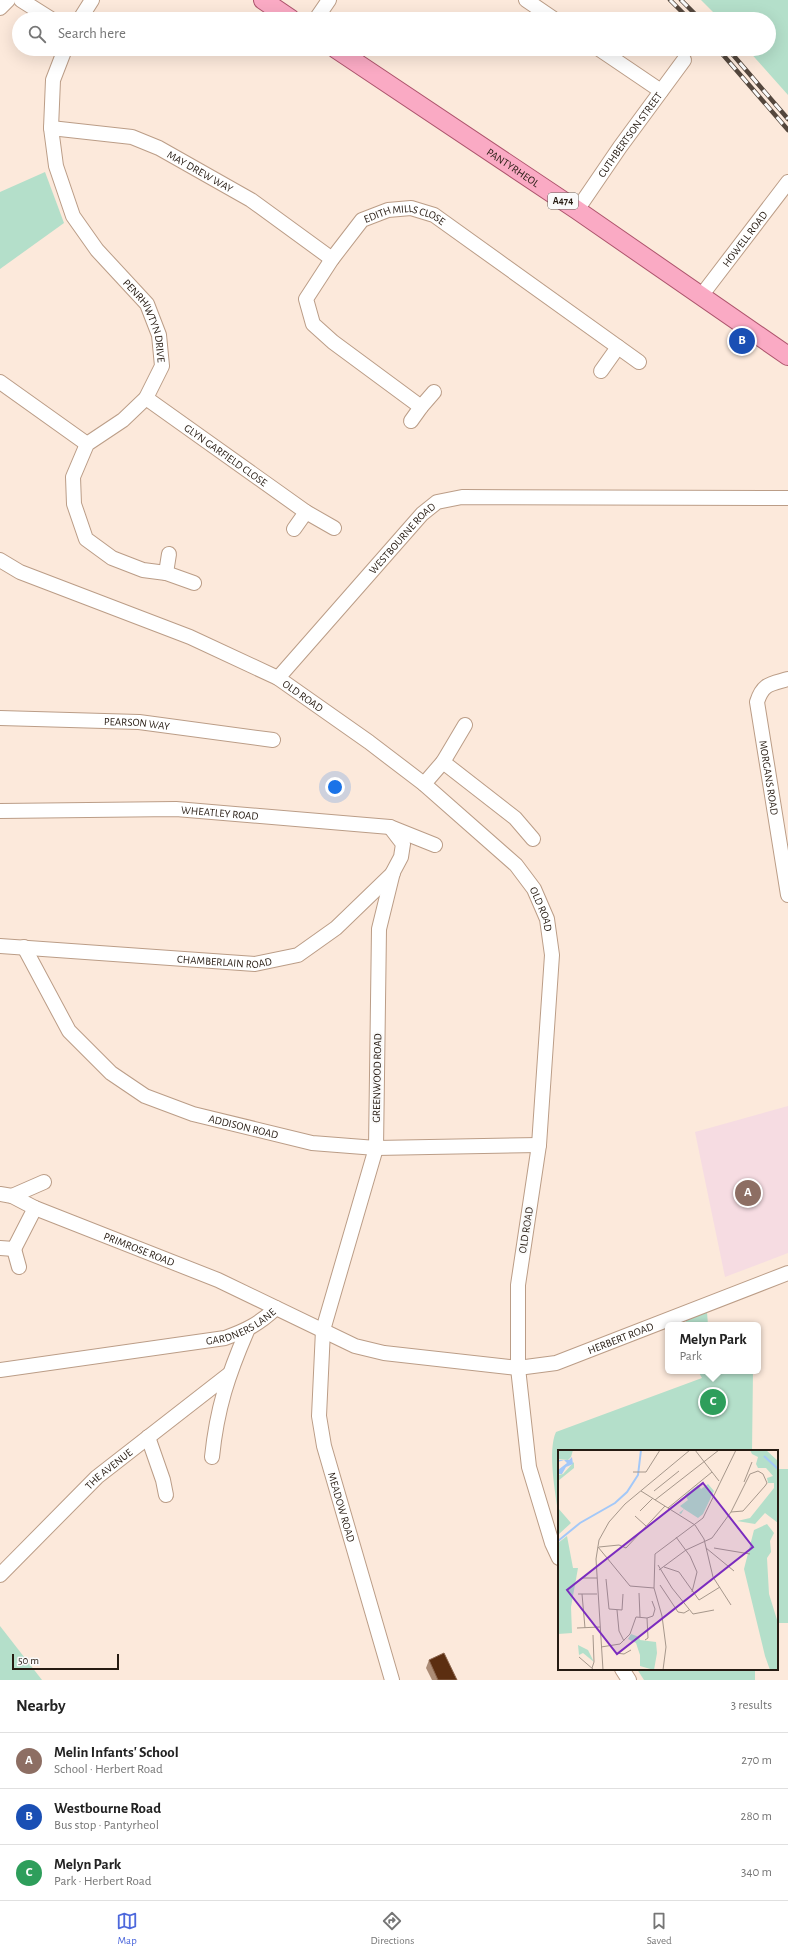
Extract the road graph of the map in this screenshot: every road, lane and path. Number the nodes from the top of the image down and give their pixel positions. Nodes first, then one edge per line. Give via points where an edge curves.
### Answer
1 (8, 0) edge
2 (21, 0) edge
3 (92, 0) edge
4 (264, 0) edge
5 (329, 0) edge
6 (526, 0) edge
7 (0, 8) edge
8 (40, 12) edge
9 (84, 12) edge
10 (281, 12) edge
11 (321, 12) edge
12 (544, 12) edge
13 (62, 56) edge
14 (346, 56) edge
15 (608, 56) edge
16 (684, 60) dead end
17 (661, 91) junction
18 (51, 128) junction
19 (788, 182) edge
20 (577, 210) junction
21 (332, 259) junction
22 (701, 296) junction
23 (618, 347) junction
24 (788, 356) edge
25 (639, 362) dead end
26 (601, 371) dead end
27 (0, 382) edge
28 (434, 392) dead end
29 (146, 398) junction
30 (421, 407) junction
31 (411, 421) dead end
32 (87, 444) junction
33 (788, 498) edge
34 (306, 512) junction
35 (334, 528) dead end
36 (294, 529) dead end
37 (169, 554) dead end
38 (0, 560) edge
39 (166, 573) junction
40 (194, 583) dead end
41 (278, 678) junction
42 (788, 679) edge
43 (0, 718) edge
44 (465, 725) dead end
45 (273, 740) dead end
46 (443, 762) junction
47 (424, 784) junction
48 (0, 811) edge
49 (390, 827) junction
50 (533, 839) dead end
51 (435, 845) dead end
52 (393, 872) junction
53 (788, 895) edge
54 (0, 946) edge
55 (24, 948) junction
56 (539, 1145) junction
57 (376, 1148) junction
58 (44, 1182) dead end
59 (6, 1195) edge
60 (35, 1208) junction
61 (0, 1248) edge
62 (14, 1249) junction
63 (19, 1267) dead end
64 (788, 1273) edge
65 (276, 1308) junction
66 (323, 1330) junction
67 (247, 1331) junction
68 (518, 1368) junction
69 (0, 1370) edge
70 (228, 1374) junction
71 (148, 1437) junction
72 (212, 1457) dead end
73 (166, 1495) dead end
74 (558, 1556) edge
75 (0, 1575) edge
76 (623, 1670) edge
77 (392, 1680) edge
78 (629, 1680) edge

1 - 7 street
2 - 8 street
3 - 9 street
4 - 10 main road
5 - 11 street
6 - 12 street
13 - 18 street, PENRHIWTYN DRIVE via 53,80
14 - 20 main road, PANTYRHEOL / A474
15 - 17 street
16 - 17 street, CUTHBERTSON STREET
17 - 20 street, CUTHBERTSON STREET
18 - 21 street, MAY DREW WAY via 132,137 159,148 251,200
18 - 29 street, PENRHIWTYN DRIVE via 56,166 73,216 97,250 147,304 159,335 162,366
19 - 22 street, HOWELL ROAD
20 - 22 main road, PANTYRHEOL / A474
21 - 23 street, EDITH MILLS CLOSE via 362,220 388,210 411,208 434,216
21 - 30 street, EDITH MILLS CLOSE via 306,299 313,324 333,342
22 - 24 main road, PANTYRHEOL / A474
23 - 25 street, EDITH MILLS CLOSE
23 - 26 street
27 - 32 street
28 - 30 street
29 - 32 street, PENRHIWTYN DRIVE via 123,420
29 - 34 street, GLYN GARFIELD CLOSE
30 - 31 street
32 - 39 street via 73,477 74,504 86,539 112,558 143,570
33 - 41 street, WESTBOURNE ROAD via 462,497 437,502 422,514
34 - 35 street, GLYN GARFIELD CLOSE
34 - 36 street
37 - 39 street
38 - 41 street, OLD ROAD via 20,572 190,637
39 - 40 street
41 - 47 street, OLD ROAD
42 - 53 street, MORGANS ROAD via 767,684 760,692 757,702
43 - 45 street, PEARSON WAY via 139,722
44 - 46 street
46 - 47 street
46 - 50 street via 515,818
47 - 56 street, OLD ROAD via 516,865 534,889 546,919 552,955
48 - 49 street, WHEATLEY ROAD via 176,809
49 - 51 street, WHEATLEY ROAD
49 - 52 street, GREENWOOD ROAD via 403,844 402,857
52 - 55 street, CHAMBERLAIN ROAD via 336,928 298,955 256,964
52 - 57 street, GREENWOOD ROAD via 379,930
54 - 55 street, CHAMBERLAIN ROAD
55 - 57 street, ADDISON ROAD via 69,1031 111,1073 145,1096 193,1114 312,1143
56 - 57 street, ADDISON ROAD
56 - 68 street, OLD ROAD via 518,1285
57 - 66 street, GREENWOOD ROAD
58 - 59 street
59 - 60 street, PRIMROSE ROAD
60 - 62 street
60 - 65 street, PRIMROSE ROAD via 218,1280
61 - 62 street
62 - 63 street
64 - 68 street, HERBERT ROAD via 556,1363
65 - 66 street, GARDNERS LANE
65 - 67 street, GARDNERS LANE
66 - 68 street, GARDNERS LANE via 355,1346 384,1353
66 - 77 street, MEADOW ROAD via 319,1416 324,1446
67 - 69 street, GARDNERS LANE via 225,1338
67 - 70 street
68 - 74 street, OLD ROAD via 530,1467
70 - 71 street, THE AVENUE
70 - 72 street via 215,1425
71 - 73 street
71 - 75 street, THE AVENUE via 96,1477
76 - 78 street

